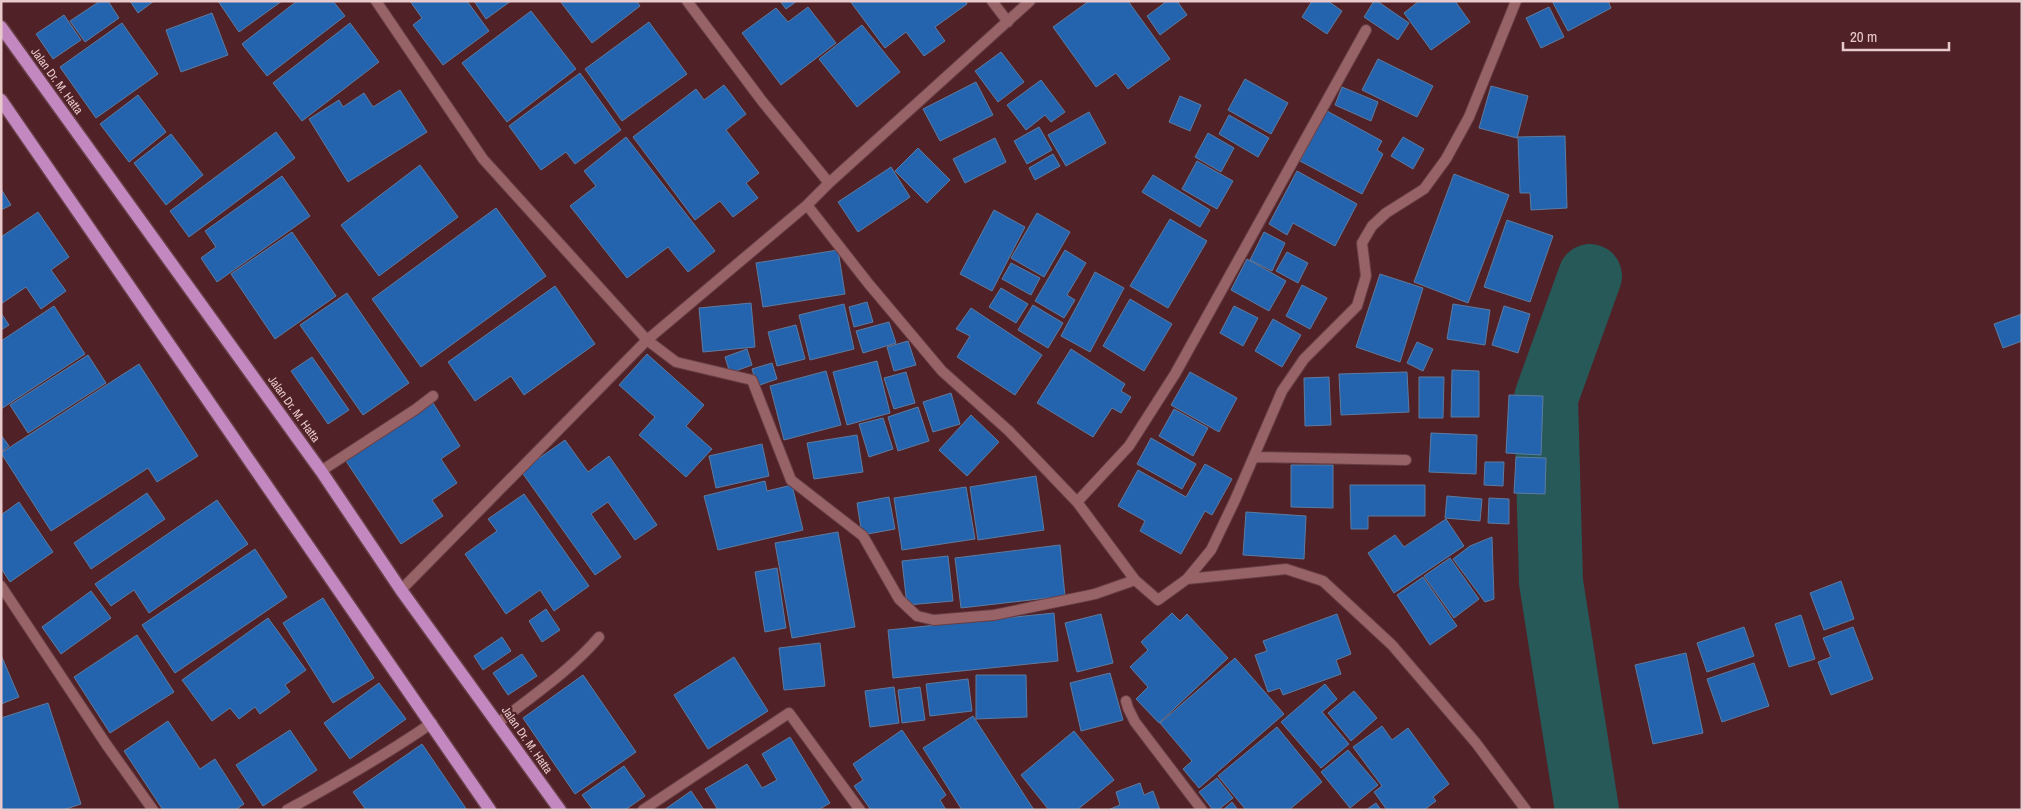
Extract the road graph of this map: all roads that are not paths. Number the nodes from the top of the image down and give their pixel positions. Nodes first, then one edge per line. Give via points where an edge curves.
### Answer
1 (376, 1) edge
2 (687, 1) edge
3 (992, 1) edge
4 (1030, 1) edge
5 (1516, 1) edge
6 (1008, 22) junction
7 (1, 27) edge
8 (1366, 30) dead end
9 (1, 100) edge
10 (829, 183) junction
11 (807, 205) junction
12 (646, 340) junction
13 (433, 396) dead end
14 (1254, 457) junction
15 (1406, 460) dead end
16 (322, 471) junction
17 (1077, 502) junction
18 (1187, 579) junction
19 (1135, 580) junction
20 (1, 586) edge
21 (401, 590) junction
22 (599, 637) dead end
23 (1126, 701) dead end
24 (432, 723) junction
25 (498, 723) junction
26 (153, 810) edge
27 (287, 810) edge
28 (490, 810) edge
29 (560, 810) edge
30 (643, 810) edge
31 (860, 810) edge
32 (1202, 810) edge
33 (1526, 810) edge

1 - 12 street via 482,159
2 - 10 street
3 - 6 street
4 - 6 street
5 - 14 street via 1469,118 1446,159 1424,189 1372,226 1362,243 1366,276 1356,306 1304,359 1282,391
6 - 10 street
7 - 16 main road, Jalan Dr. M. Hatta
8 - 17 street via 1176,374 1129,446
9 - 24 main road
10 - 11 street
11 - 12 street
11 - 17 street via 942,372 1009,431
12 - 19 street via 676,362 752,380 790,480 863,536 900,599 917,616 934,620 994,615 1095,594
12 - 21 street
13 - 16 street
14 - 15 street
14 - 18 street via 1210,550
16 - 21 main road, Jalan Dr. M. Hatta
17 - 19 street
18 - 19 street via 1158,600
18 - 33 street via 1286,569 1322,581 1392,645 1476,743
20 - 26 street
21 - 25 main road, Jalan Dr. M. Hatta
22 - 25 street via 590,648
23 - 32 street via 1135,722
24 - 27 street via 386,754
24 - 28 main road
25 - 29 main road, Jalan Dr. M. Hatta
30 - 31 street via 789,713

